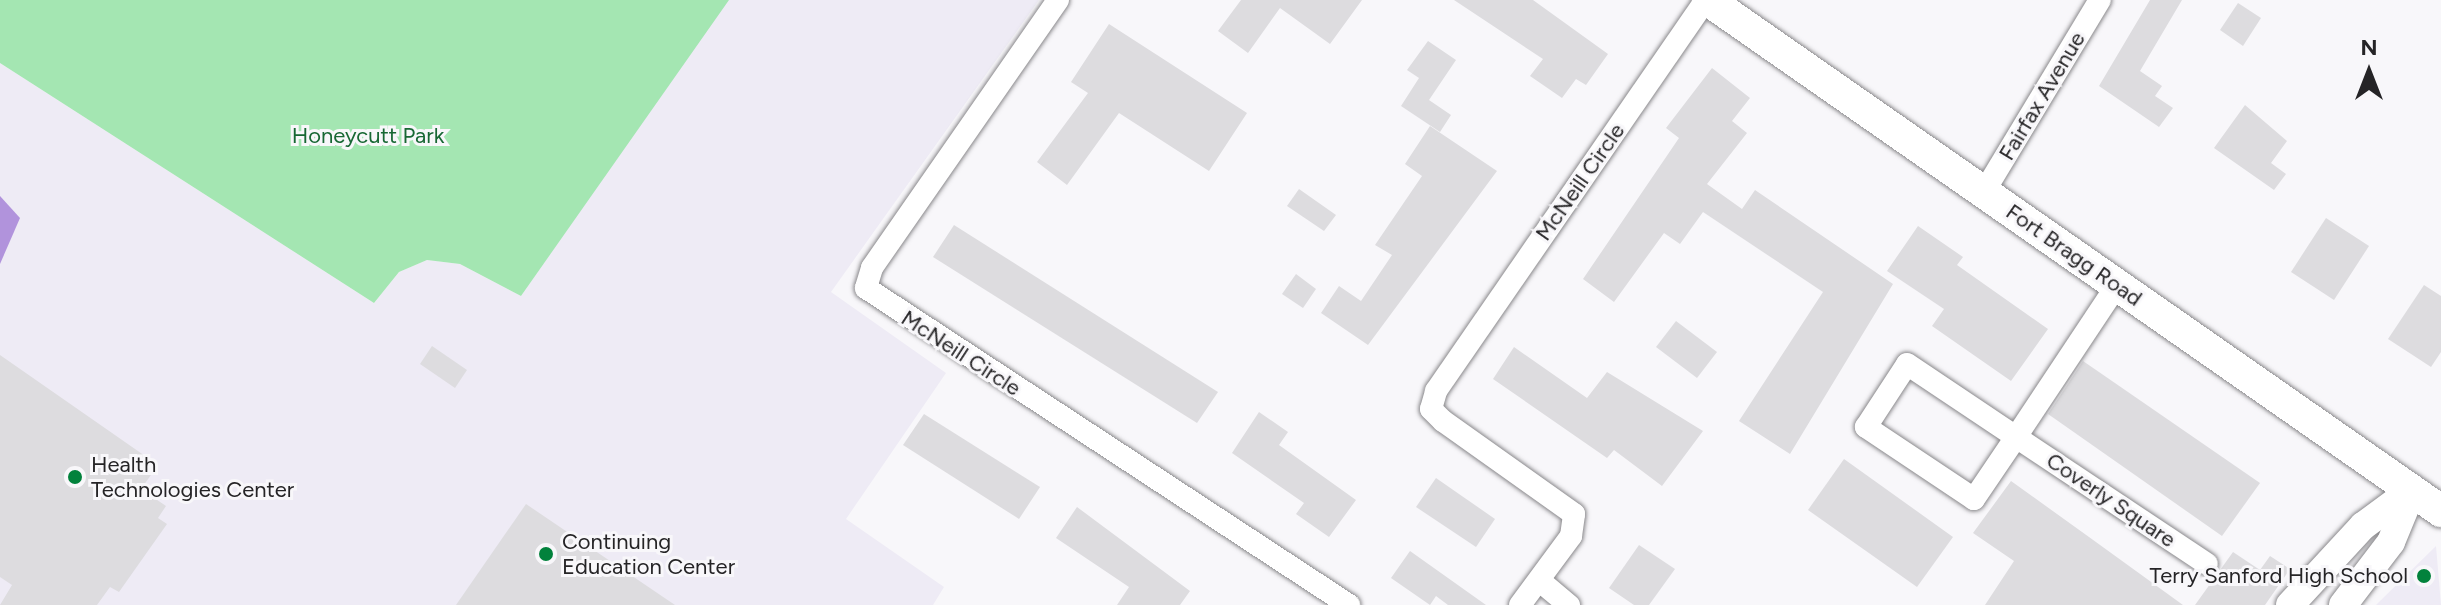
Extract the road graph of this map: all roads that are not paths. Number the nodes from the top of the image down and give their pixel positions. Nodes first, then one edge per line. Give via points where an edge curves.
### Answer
1 (1058, 0) edge
2 (1707, 0) edge
3 (2100, 0) edge
4 (1984, 192) junction
5 (2117, 285) junction
6 (2016, 437) junction
7 (2412, 490) junction
8 (2441, 511) edge
9 (2207, 564) dead end
10 (1540, 581) junction
11 (1349, 605) edge
12 (1520, 605) edge
13 (1569, 605) edge
14 (2290, 605) edge
15 (2343, 605) edge

1 - 11 street, McNeill Circle via 872,268 866,288
2 - 4 main road, Fort Bragg Road
2 - 10 street, McNeill Circle via 1431,409 1574,514 1571,536
3 - 4 street, Fairfax Avenue
4 - 5 main road, Fort Bragg Road
5 - 6 street, Coverly Square
5 - 7 main road, Fort Bragg Road
6 - 6 street, Coverly Square via 1974,499 1866,427 1907,364
6 - 9 street, Coverly Square
7 - 8 main road, Fort Bragg Road
7 - 14 street via 2363,526
7 - 15 street via 2391,542
10 - 12 street, McNeill Circle
10 - 13 street

